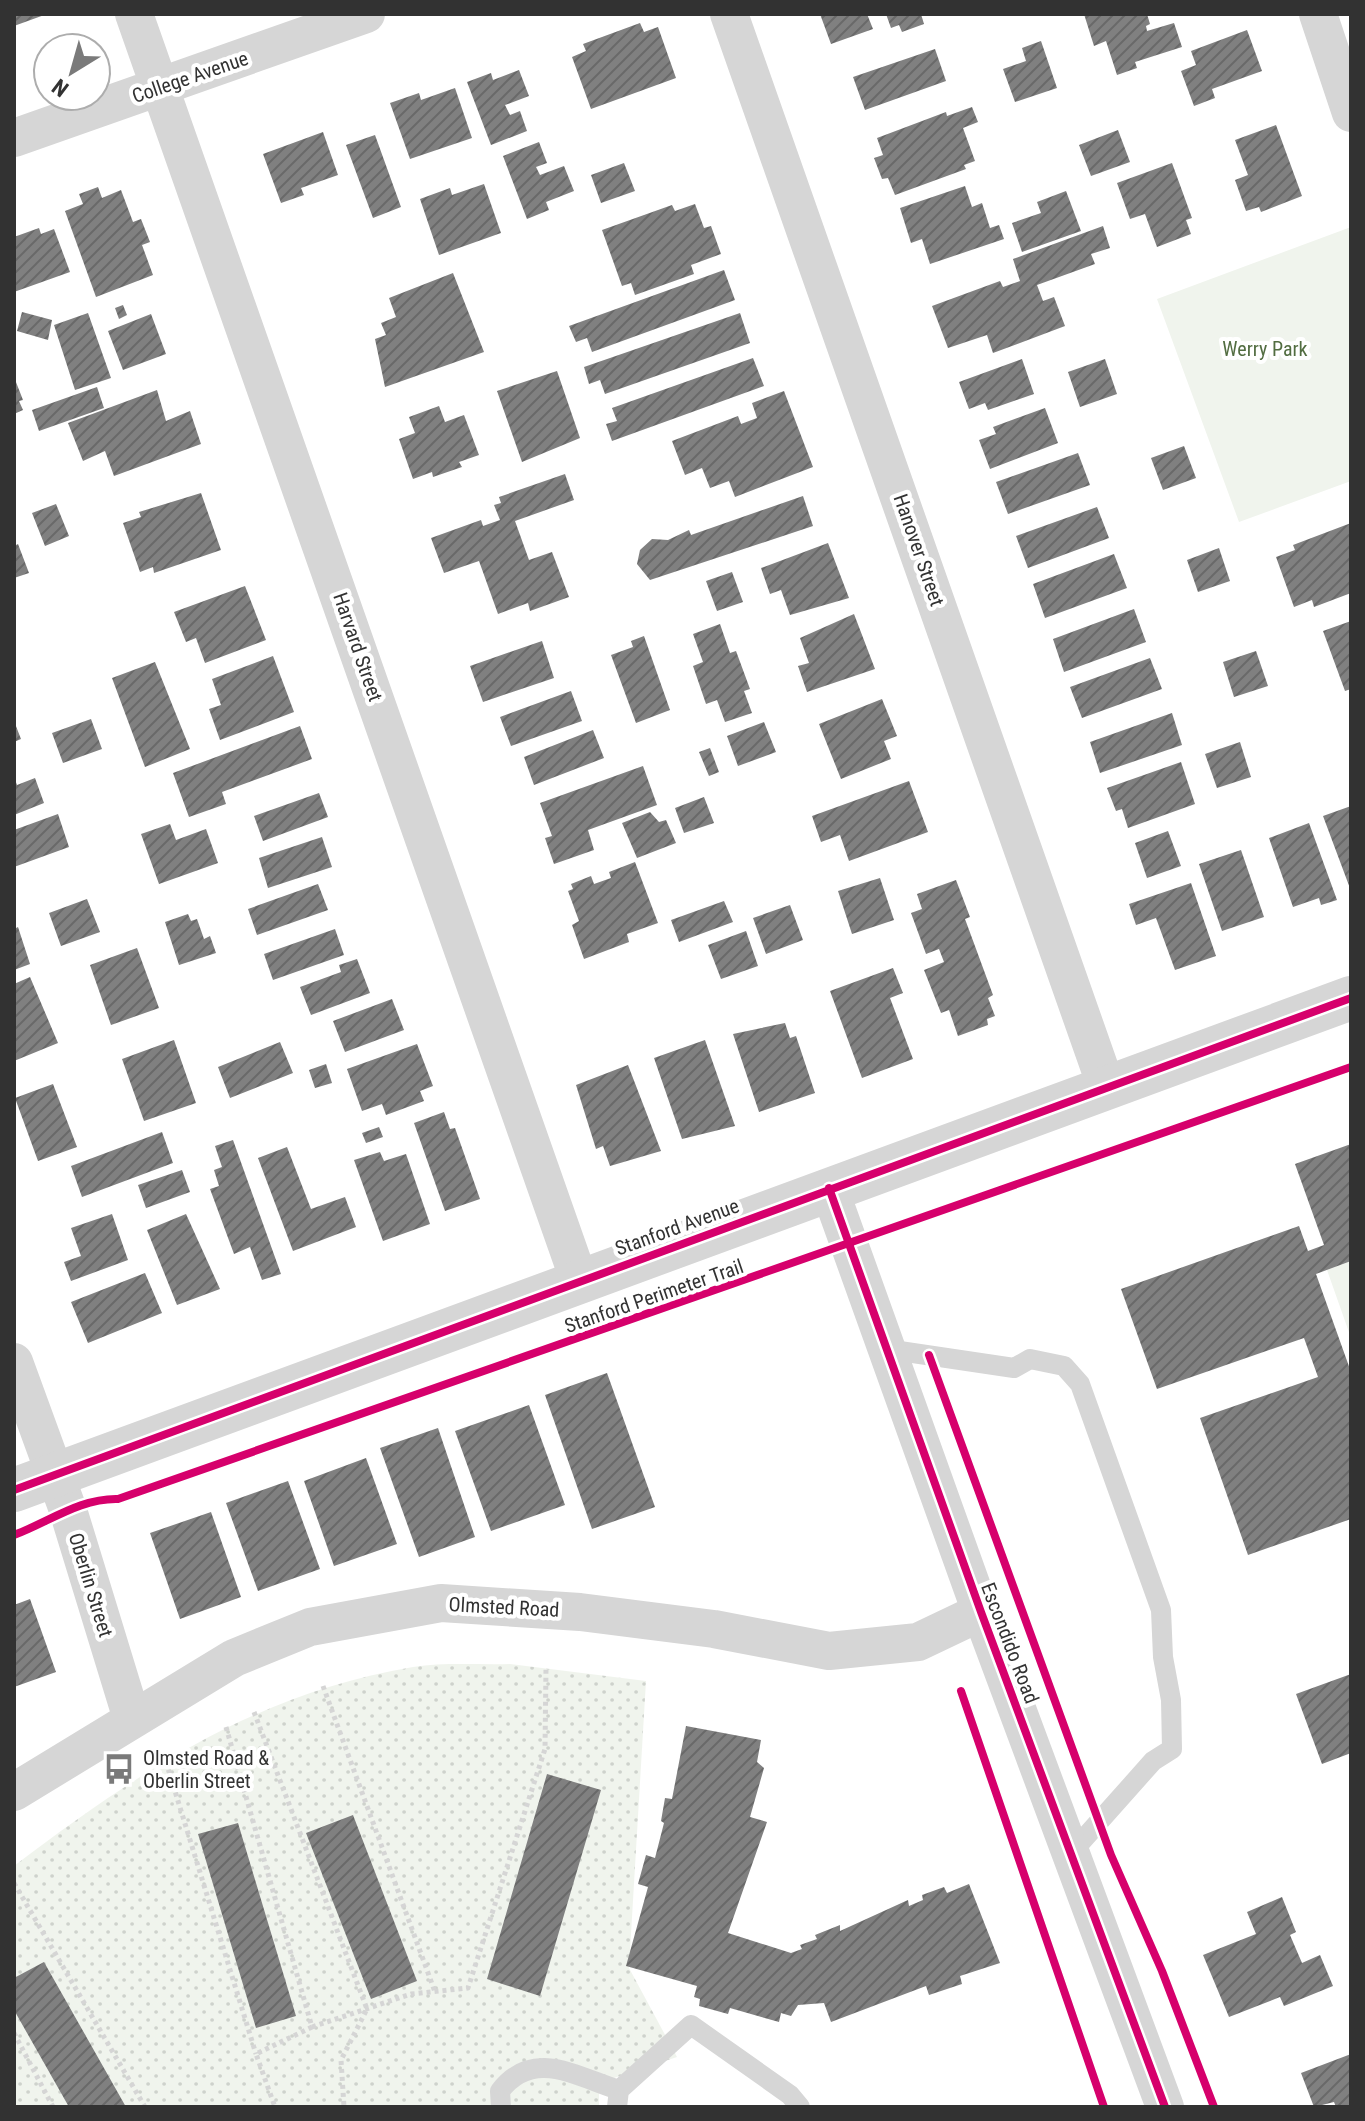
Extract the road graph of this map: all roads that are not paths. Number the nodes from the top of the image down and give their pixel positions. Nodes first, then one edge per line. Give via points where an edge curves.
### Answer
1 (134, 14) edge
2 (366, 14) edge
3 (729, 14) edge
4 (1318, 14) edge
5 (162, 87) junction
6 (1351, 113) edge
7 (14, 138) edge
8 (1351, 998) edge
9 (1106, 1086) junction
10 (829, 1188) junction
11 (579, 1280) junction
12 (886, 1349) junction
13 (14, 1362) edge
14 (34, 1483) edge
15 (981, 1612) junction
16 (132, 1719) junction
17 (14, 1792) edge
18 (1072, 1852) junction
19 (618, 2098) edge
20 (501, 2107) edge
21 (800, 2107) edge
22 (1165, 2107) edge

1 - 5 street, Harvard Street
2 - 5 street, College Avenue
3 - 9 street, Hanover Street
4 - 6 street
5 - 7 street, College Avenue
5 - 11 street, Harvard Street
8 - 9 street, Stanford Avenue
9 - 10 street, Stanford Avenue
10 - 11 street, Stanford Avenue
10 - 12 street, Escondido Road
11 - 14 street, Stanford Avenue
12 - 15 street, Escondido Road
12 - 18 lane via 1014,1368 1030,1359 1064,1366 1080,1384 1161,1610 1172,1749 1153,1761
13 - 14 street, Oberlin Street
14 - 16 street, Oberlin Street via 68,1510
15 - 16 street, Olmsted Road via 918,1642 829,1651 610,1616 441,1603 310,1627 234,1658
15 - 18 street, Escondido Road
16 - 17 street, Olmsted Road
18 - 22 street, Escondido Road
19 - 20 lane via 541,2065 513,2074 500,2091
19 - 21 lane via 691,2025

